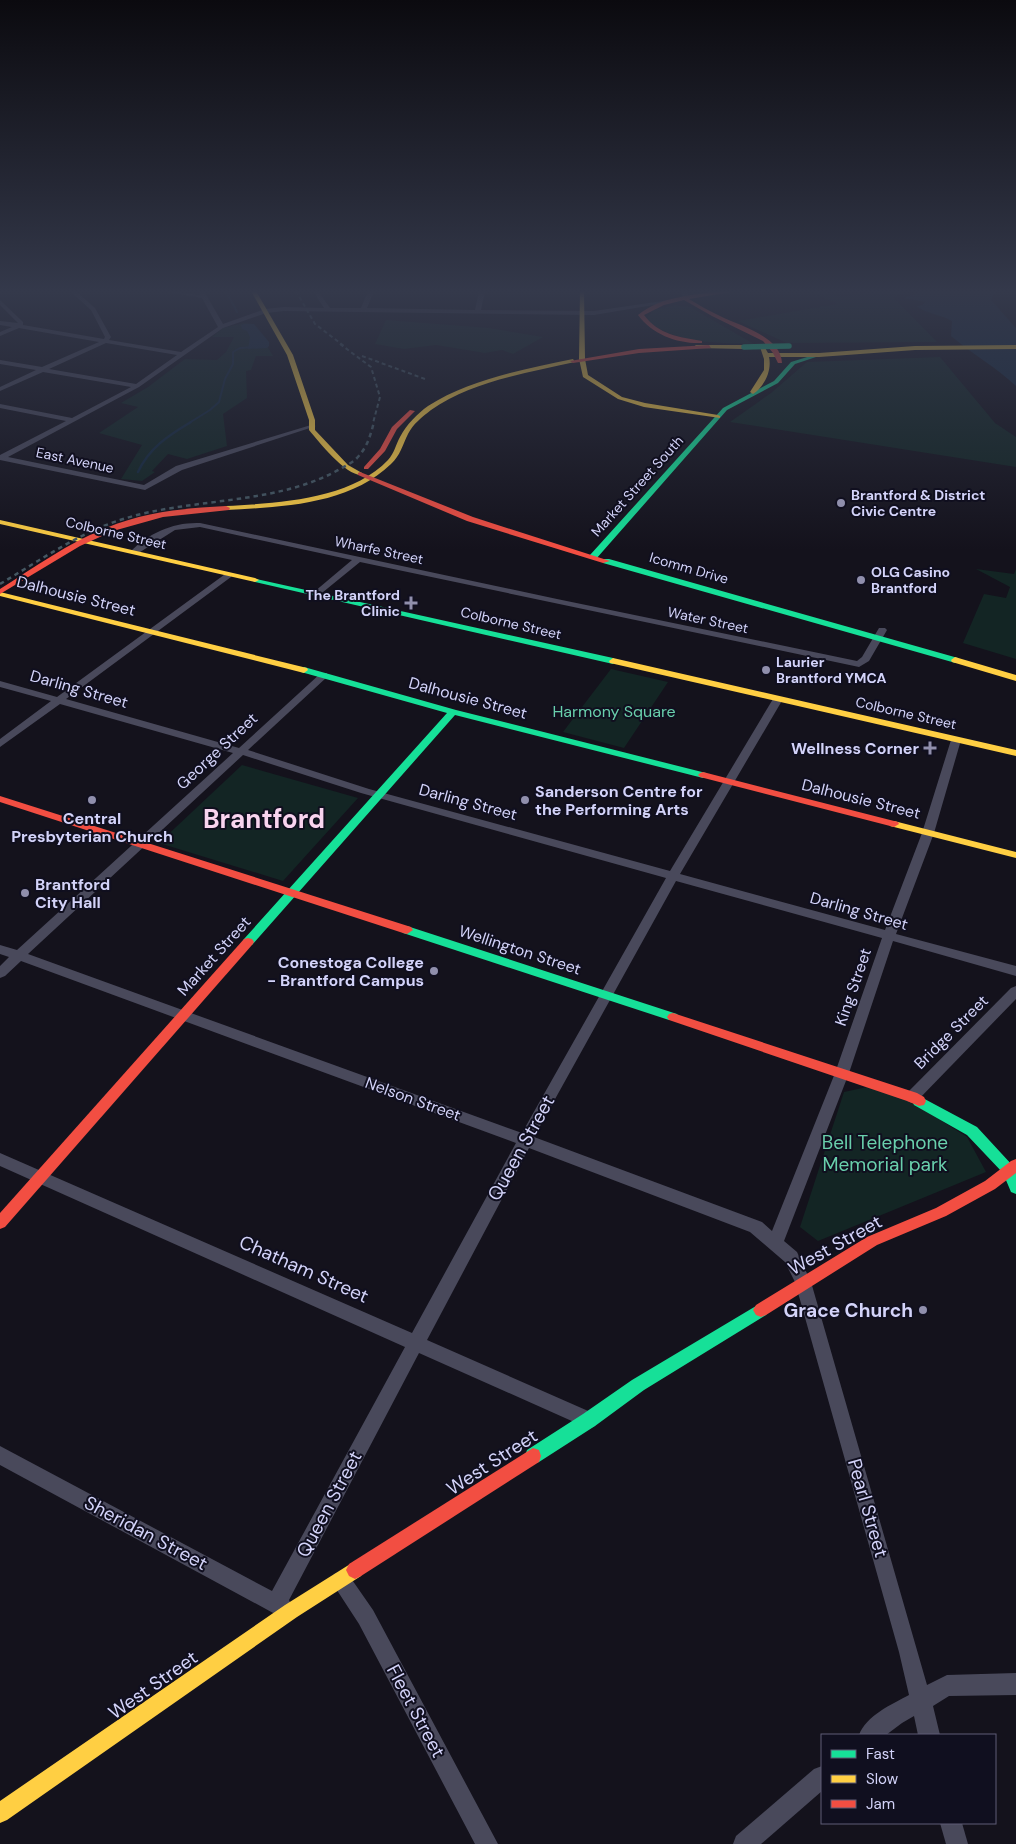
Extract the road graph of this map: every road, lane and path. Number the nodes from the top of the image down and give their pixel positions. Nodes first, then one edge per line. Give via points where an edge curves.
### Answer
1 (28, 377) edge
2 (85, 377) edge
3 (150, 377) edge
4 (297, 377) edge
5 (509, 377) edge
6 (587, 377) edge
7 (766, 377) edge
8 (782, 377) edge
9 (137, 386) junction
10 (0, 389) edge
11 (749, 396) junction
12 (0, 406) edge
13 (718, 417) junction
14 (73, 420) junction
15 (313, 426) junction
16 (1, 458) edge
17 (368, 472) junction
18 (0, 522) edge
19 (83, 541) junction
20 (134, 552) junction
21 (596, 554) junction
22 (357, 560) junction
23 (228, 575) junction
24 (0, 593) edge
25 (317, 594) junction
26 (552, 601) joint
27 (152, 631) junction
28 (880, 633) junction
29 (1016, 669) edge
30 (324, 674) junction
31 (1016, 678) edge
32 (0, 684) edge
33 (778, 699) junction
34 (59, 700) junction
35 (453, 712) junction
36 (956, 740) junction
37 (0, 744) edge
38 (240, 752) junction
39 (1016, 753) edge
40 (730, 782) junction
41 (378, 794) junction
42 (0, 799) edge
43 (928, 833) junction
44 (141, 844) junction
45 (1016, 855) edge
46 (673, 876) junction
47 (291, 892) junction
48 (888, 936) junction
49 (0, 949) edge
50 (18, 956) junction
51 (1016, 971) edge
52 (0, 973) edge
53 (1016, 991) edge
54 (606, 995) junction
55 (182, 1015) junction
56 (842, 1073) junction
57 (912, 1096) junction
58 (525, 1140) junction
59 (0, 1159) edge
60 (1012, 1167) edge
61 (42, 1176) junction
62 (1016, 1188) edge
63 (0, 1223) edge
64 (775, 1242) junction
65 (803, 1282) junction
66 (416, 1342) junction
67 (589, 1420) junction
68 (0, 1455) edge
69 (341, 1581) junction
70 (283, 1607) junction
71 (1016, 1684) edge
72 (920, 1701) junction
73 (871, 1734) edge
74 (929, 1734) edge
75 (821, 1778) edge
76 (0, 1813) edge
77 (951, 1824) edge
78 (486, 1844) edge
79 (744, 1844) edge
80 (957, 1844) edge

1 - 10 street
2 - 9 street
3 - 9 street
4 - 15 main road
5 - 17 main road via 443,400 412,423 394,458
6 - 13 main road via 620,398
7 - 11 main road, Market Street South
8 - 11 main road, Market Street South
9 - 14 street
11 - 13 main road, Market Street South via 729,406
12 - 14 street
13 - 21 main road, Market Street South
14 - 16 street
15 - 16 street, East Avenue via 179,468 145,488
15 - 17 main road, Icomm Drive
17 - 19 main road via 334,492 257,507 181,511 143,518
17 - 21 main road, Icomm Drive via 470,519
18 - 19 main road, Colborne Street
19 - 20 main road, Colborne Street
19 - 24 main road
20 - 22 street, Wharfe Street via 171,527 187,524
20 - 23 main road, Colborne Street
21 - 28 main road, Icomm Drive
22 - 25 street
22 - 26 street, Wharfe Street
23 - 25 main road, Colborne Street
23 - 27 street
24 - 27 main road, Dalhousie Street
25 - 33 main road, Colborne Street
26 - 28 street, Water Street via 859,664 866,659
27 - 30 main road, Dalhousie Street
27 - 34 street
28 - 29 main road, Icomm Drive
28 - 31 main road, Icomm Drive
30 - 35 main road, Dalhousie Street
30 - 38 street, George Street
32 - 34 street, Darling Street
33 - 36 main road, Colborne Street
33 - 40 street, Queen Street
34 - 37 street
34 - 38 street, Darling Street
35 - 40 main road, Dalhousie Street
35 - 41 main road, Market Street
36 - 39 main road, Colborne Street
36 - 43 street, King Street
38 - 41 street, Darling Street
38 - 44 street, George Street
40 - 43 main road, Dalhousie Street
40 - 46 street, Queen Street
41 - 46 street, Darling Street
41 - 47 main road, Market Street
42 - 44 main road, Wellington Street
43 - 45 main road, Dalhousie Street
43 - 48 street, King Street
44 - 47 main road, Wellington Street
44 - 50 street, George Street
46 - 48 street, Darling Street
46 - 54 street, Queen Street
47 - 54 main road, Wellington Street
47 - 55 main road, Market Street
48 - 51 street, Darling Street
48 - 56 street, King Street
49 - 50 street, Nelson Street
50 - 52 street, George Street
50 - 55 street, Nelson Street
53 - 57 street, Bridge Street
54 - 56 main road, Wellington Street
54 - 58 street, Queen Street
55 - 58 street, Nelson Street
55 - 61 main road, Market Street
56 - 57 main road, Wellington Street
56 - 64 street, King Street
57 - 60 main road, Wellington Street via 972,1131
58 - 64 street, Nelson Street via 756,1227
58 - 66 street, Queen Street
59 - 61 street, Chatham Street
60 - 62 main road, Wellington Street
60 - 65 main road, West Street via 990,1185 941,1212 872,1241
61 - 63 main road, Market Street
61 - 66 street, Chatham Street
64 - 65 street, Nelson Street via 791,1257
65 - 67 main road, West Street via 638,1385
65 - 72 street, Pearl Street via 909,1652
66 - 67 street, Chatham Street
66 - 70 street, Queen Street
67 - 69 main road, West Street
68 - 70 street, Sheridan Street
69 - 70 main road, West Street
69 - 78 street, Fleet Street via 366,1617
70 - 76 main road, West Street
71 - 72 street via 947,1686
72 - 73 street via 894,1715
72 - 74 street, Pearl Street
75 - 79 street
77 - 80 street

